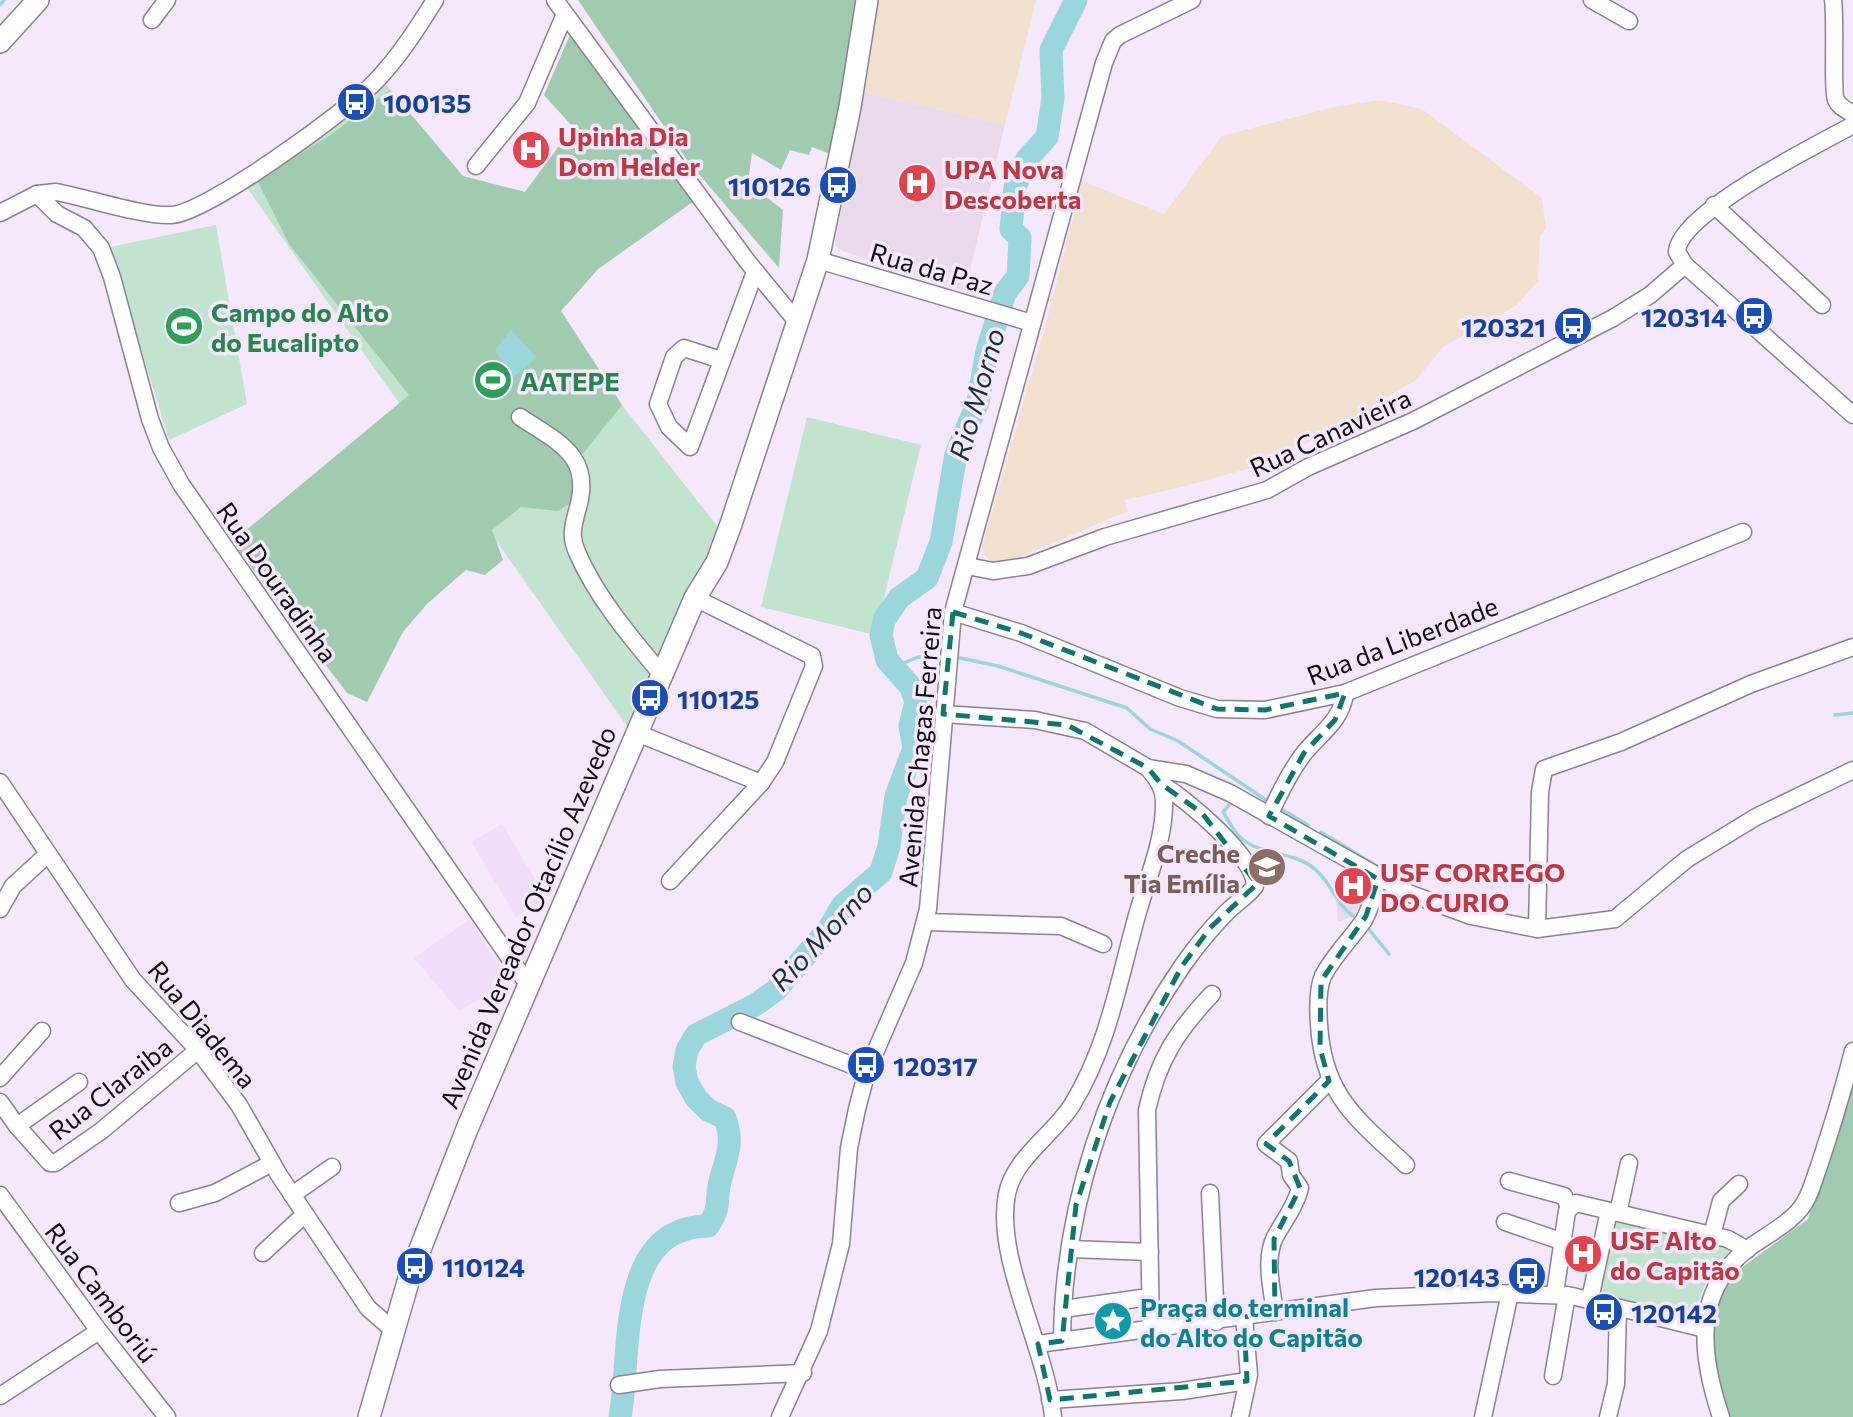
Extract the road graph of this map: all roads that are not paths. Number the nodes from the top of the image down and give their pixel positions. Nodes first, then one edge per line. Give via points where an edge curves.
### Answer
1 (38, 0) edge
2 (167, 0) edge
3 (435, 0) edge
4 (867, 0) edge
5 (1192, 0) edge
6 (1592, 0) edge
7 (1833, 0) edge
8 (1616, 6) edge
9 (560, 7) edge
10 (152, 20) dead end
11 (1629, 21) dead end
12 (0, 42) edge
13 (1853, 114) edge
14 (1853, 125) edge
15 (475, 166) dead end
16 (37, 194) junction
17 (1714, 205) junction
18 (0, 213) edge
19 (818, 260) junction
20 (1685, 265) junction
21 (755, 272) junction
22 (1822, 305) dead end
23 (1026, 321) junction
24 (798, 323) junction
25 (721, 360) junction
26 (1853, 415) edge
27 (520, 417) dead end
28 (1743, 533) dead end
29 (967, 566) junction
30 (695, 598) junction
31 (953, 612) junction
32 (1853, 648) edge
33 (663, 676) junction
34 (1345, 693) junction
35 (943, 714) junction
36 (638, 733) junction
37 (1149, 768) junction
38 (1853, 770) edge
39 (0, 782) edge
40 (761, 783) junction
41 (1161, 784) junction
42 (1269, 816) junction
43 (48, 854) junction
44 (1378, 879) junction
45 (670, 881) dead end
46 (0, 909) edge
47 (926, 922) junction
48 (1537, 929) junction
49 (1103, 944) dead end
50 (527, 984) junction
51 (1212, 994) dead end
52 (740, 1022) dead end
53 (41, 1031) dead end
54 (198, 1050) junction
55 (1853, 1051) edge
56 (865, 1071) junction
57 (0, 1078) edge
58 (1329, 1081) junction
59 (79, 1082) dead end
60 (0, 1102) edge
61 (17, 1126) junction
62 (272, 1163) junction
63 (1629, 1163) dead end
64 (1406, 1166) dead end
65 (332, 1167) dead end
66 (1508, 1181) dead end
67 (1739, 1184) dead end
68 (1210, 1193) dead end
69 (0, 1195) edge
70 (292, 1195) junction
71 (179, 1203) dead end
72 (1572, 1205) junction
73 (1613, 1212) junction
74 (304, 1214) junction
75 (1506, 1223) dead end
76 (1712, 1235) junction
77 (1561, 1241) junction
78 (1070, 1249) junction
79 (1747, 1250) junction
80 (1150, 1252) junction
81 (263, 1253) dead end
82 (1510, 1293) junction
83 (1561, 1294) junction
84 (1149, 1297) junction
85 (1590, 1299) junction
86 (1063, 1309) junction
87 (1618, 1309) junction
88 (1275, 1312) junction
89 (1244, 1317) junction
90 (1216, 1322) junction
91 (392, 1329) junction
92 (1705, 1329) junction
93 (99, 1331) junction
94 (1151, 1331) junction
95 (1062, 1341) junction
96 (1038, 1344) junction
97 (803, 1373) junction
98 (1553, 1376) dead end
99 (1247, 1381) junction
100 (619, 1385) dead end
101 (0, 1396) edge
102 (1050, 1400) junction
103 (1236, 1416) edge
104 (167, 1417) edge
105 (369, 1417) edge
106 (780, 1417) edge
107 (1053, 1417) edge
108 (1483, 1417) edge
109 (1608, 1417) edge
110 (1721, 1417) edge

1 - 12 main road
2 - 10 street
3 - 16 street via 374,83 303,140 193,210 172,215 56,192
4 - 19 main road, Avenida Vereador Otacílio Azevedo
5 - 23 street, Avenida Chagas Ferreira via 1113,41
6 - 8 street
7 - 13 street via 1834,94
8 - 11 street
9 - 15 street via 527,103
9 - 21 street
14 - 17 street
16 - 18 street
16 - 50 street, Rua Douradinha via 57,214 84,228 101,248 113,277 150,419 181,484
17 - 20 street via 1677,246
17 - 22 street
19 - 23 street, Rua da Paz
19 - 24 main road, Avenida Vereador Otacílio Azevedo
20 - 26 street
20 - 29 street, Rua Canavieira via 1613,318 1266,490 1105,537 1028,566 993,571
21 - 24 street
21 - 25 street
23 - 29 street, Avenida Chagas Ferreira
24 - 30 main road, Avenida Vereador Otacílio Azevedo via 717,562
25 - 25 street via 694,435 690,447 669,427 658,404 674,357 684,348
27 - 33 street via 567,449 581,467 582,487 572,526 577,552 635,643
28 - 34 street, Rua da Liberdade
29 - 31 street, Avenida Chagas Ferreira
30 - 33 main road, Avenida Vereador Otacílio Azevedo
30 - 40 street via 812,656 814,666 805,690 775,762
31 - 34 street, Rua da Liberdade via 1021,632 1217,709 1265,710
31 - 35 street, Avenida Chagas Ferreira
32 - 48 street via 1751,684 1621,742 1544,769
33 - 36 main road, Avenida Vereador Otacílio Azevedo
34 - 42 street via 1335,720 1304,753
35 - 37 street via 1062,724 1085,731
35 - 47 street, Avenida Chagas Ferreira
36 - 40 street
36 - 50 main road, Avenida Vereador Otacílio Azevedo
37 - 41 street
37 - 42 street via 1186,774
38 - 48 street via 1756,817 1687,859 1615,919
39 - 43 street, Rua Diadema
40 - 45 street
41 - 78 street via 1202,813 1251,871 1255,886 1210,928 1150,1017 1088,1160
41 - 96 street via 1161,832 1117,999 1073,1104 1014,1175 1007,1194 1008,1239
42 - 44 street
43 - 46 street via 13,886
43 - 54 street, Rua Diadema via 133,980
44 - 48 street via 1471,916
44 - 58 street via 1366,916 1321,981 1320,1048
47 - 49 street via 1061,926
47 - 56 street, Avenida Chagas Ferreira via 909,974
50 - 91 main road, Avenida Vereador Otacílio Azevedo
51 - 80 street via 1181,1027 1153,1081 1147,1110
52 - 56 street
53 - 57 street
54 - 61 street, Rua Claraiba via 101,1131 52,1163
54 - 62 street, Rua Diadema via 239,1105
55 - 79 street via 1807,1200 1800,1211
56 - 97 street, Avenida Chagas Ferreira via 849,1149 841,1244
58 - 64 street via 1337,1096
58 - 88 street via 1266,1144 1289,1161 1300,1188 1295,1206 1274,1239 1271,1286
59 - 61 street
60 - 61 street
62 - 70 street, Rua Diadema
62 - 71 street via 215,1193
63 - 73 street
65 - 70 street
66 - 72 street via 1564,1196
67 - 76 street via 1721,1201
68 - 90 street
69 - 93 street, Rua Camboriú
70 - 74 street, Rua Diadema
72 - 73 street
72 - 77 street
73 - 76 street
73 - 85 street
74 - 81 street
74 - 91 street, Rua Diadema via 368,1308
75 - 77 street
76 - 79 street
77 - 83 street
78 - 80 street
78 - 86 street
79 - 92 street via 1720,1276
80 - 84 street
82 - 83 street
82 - 88 street via 1376,1298
82 - 108 street
83 - 85 street
83 - 98 street
84 - 86 street
84 - 94 street
85 - 87 street
86 - 95 street
87 - 92 street
87 - 109 street via 1615,1396
88 - 89 street
89 - 90 street
89 - 99 street via 1250,1358
90 - 94 street
91 - 105 main road, Avenida Vereador Otacílio Azevedo
92 - 110 street via 1707,1367
93 - 101 street
93 - 104 street, Rua Camboriú
94 - 95 street
95 - 96 street
96 - 102 street
97 - 100 street
97 - 106 street, Avenida Chagas Ferreira
99 - 102 street via 1182,1391
99 - 103 street
102 - 107 street

